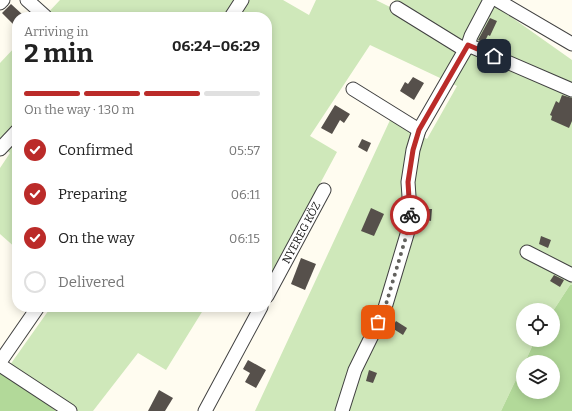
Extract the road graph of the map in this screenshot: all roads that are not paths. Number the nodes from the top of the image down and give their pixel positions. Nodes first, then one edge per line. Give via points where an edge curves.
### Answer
1 (3, 0) edge
2 (27, 0) edge
3 (242, 0) edge
4 (490, 0) edge
5 (497, 0) edge
6 (0, 3) edge
7 (397, 8) dead end
8 (40, 12) edge
9 (234, 12) edge
10 (572, 44) edge
11 (467, 48) junction
12 (352, 89) dead end
13 (572, 90) edge
14 (419, 130) junction
15 (12, 136) edge
16 (0, 149) edge
17 (324, 190) dead end
18 (527, 252) dead end
19 (572, 275) edge
20 (272, 287) edge
21 (35, 312) edge
22 (258, 312) edge
23 (0, 363) edge
24 (70, 411) edge
25 (205, 411) edge
26 (342, 411) edge

1 - 6 street
2 - 8 street
3 - 9 street
4 - 11 street
5 - 10 street
7 - 11 street
11 - 13 street
11 - 14 street
12 - 14 street
14 - 26 street via 408,182 408,230 384,311 355,370
15 - 16 street
17 - 20 street, NYEREG KÖZ
18 - 19 street
21 - 23 street
22 - 25 street
23 - 24 street

